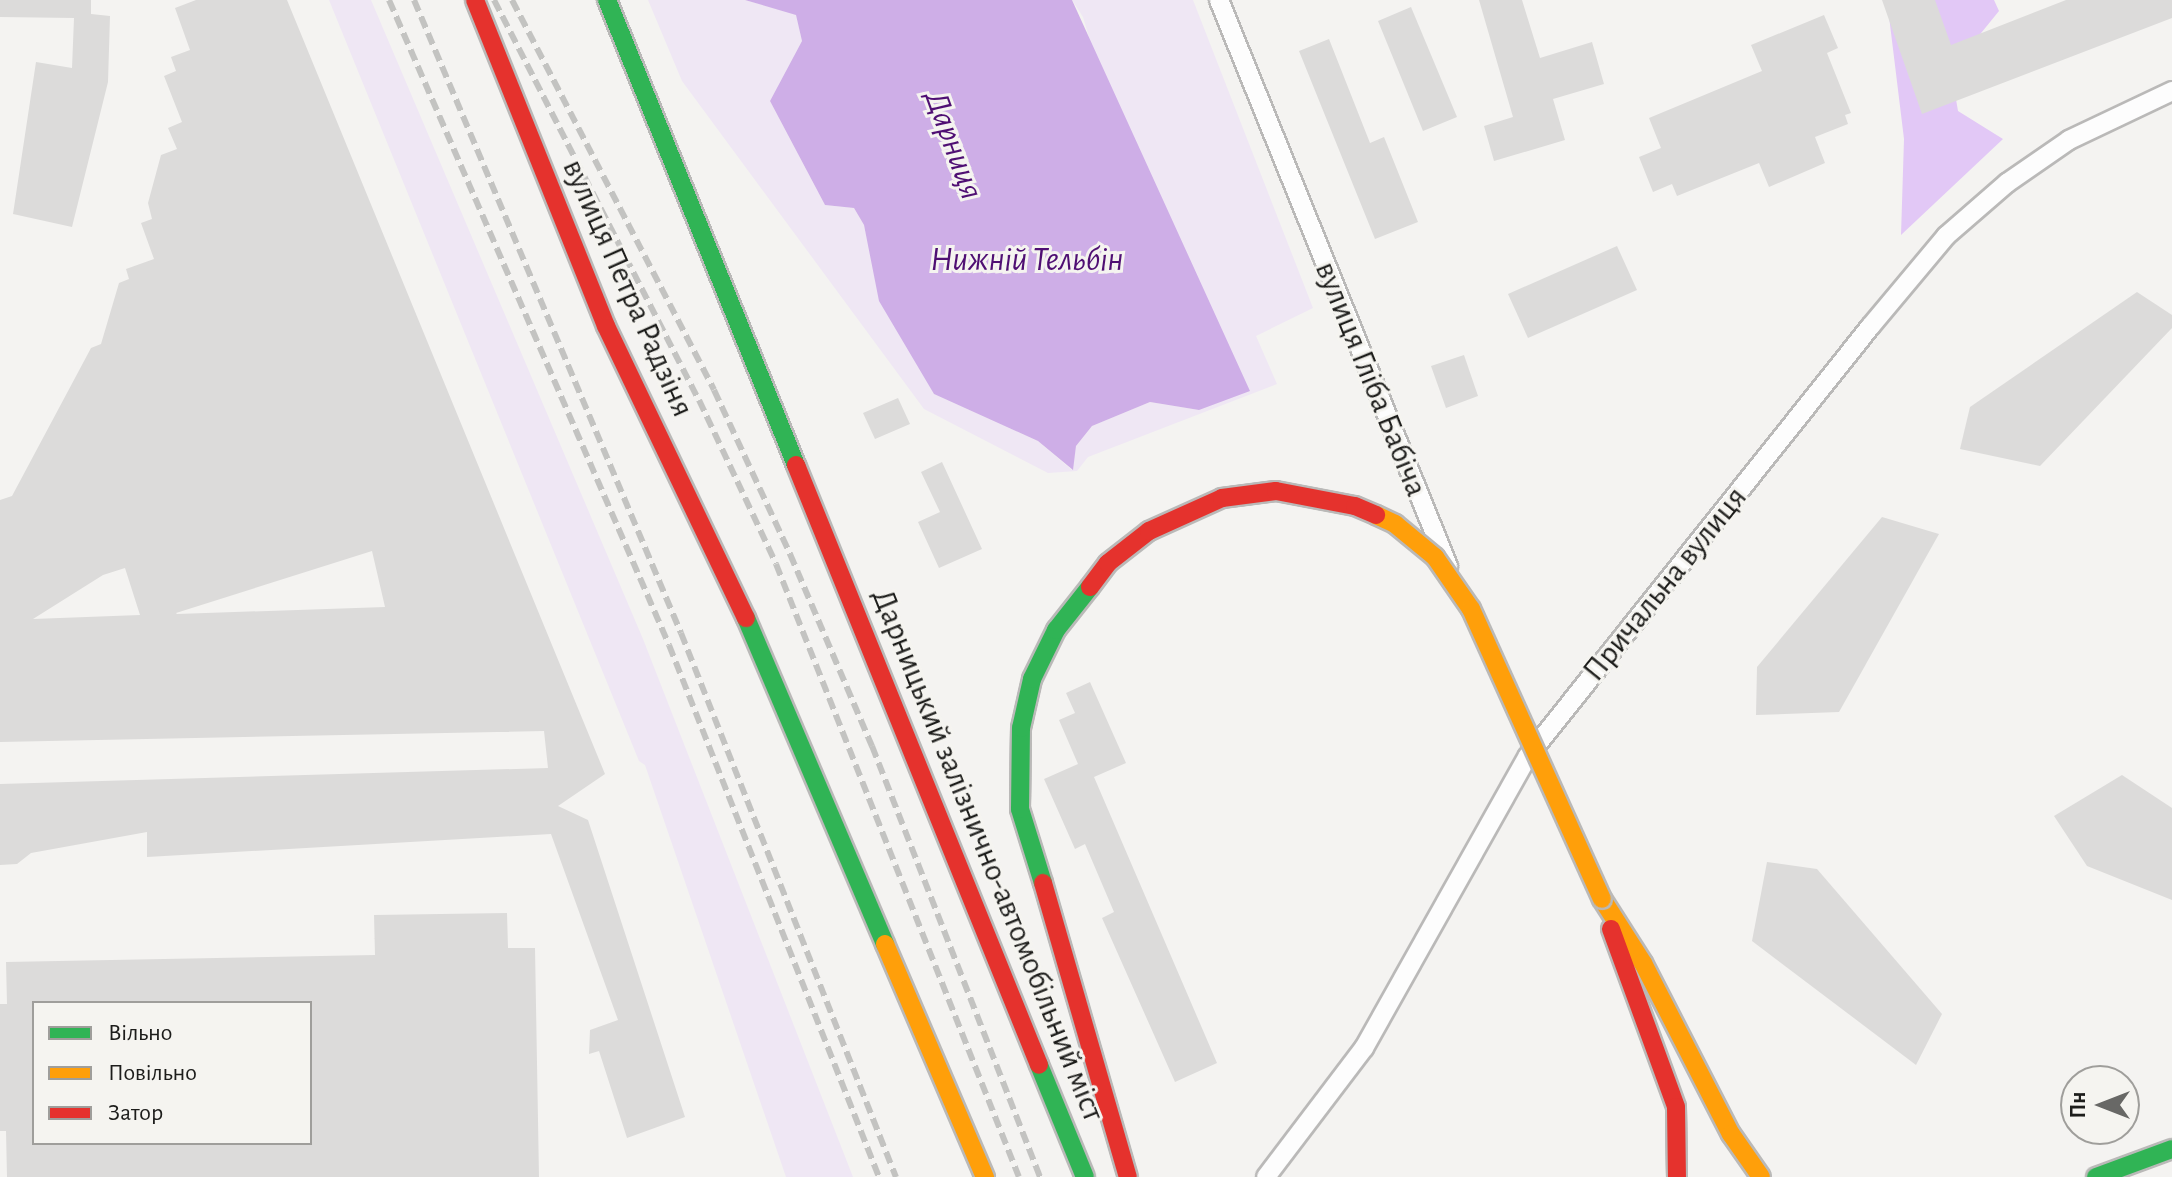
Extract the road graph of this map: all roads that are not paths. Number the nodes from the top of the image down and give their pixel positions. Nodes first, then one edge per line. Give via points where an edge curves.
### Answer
1 (475, 0) edge
2 (607, 0) edge
3 (1219, 0) edge
4 (2172, 91) edge
5 (1528, 756) junction
6 (1602, 899) junction
7 (2172, 1149) edge
8 (985, 1177) edge
9 (1085, 1177) edge
10 (1128, 1177) edge
11 (1266, 1177) edge
12 (1677, 1177) edge
13 (1761, 1177) edge
14 (2096, 1177) edge

1 - 8 main road, вулиця Петра Радзіня via 606,326 736,595
2 - 9 main road, Дарницький залізнично-автомобільний міст
3 - 5 street, вулиця Гліба Бабіча via 1355,345
4 - 5 street, Причальна вулиця via 2069,140 1946,236
5 - 11 street, Причальна вулиця via 1364,1048
6 - 10 main road, bridge via 1471,609 1435,557 1395,524 1341,502 1276,491 1222,498 1149,531 1108,563 1056,630 1032,679 1021,728 1020,809 1110,1101
6 - 12 main road via 1626,982 1676,1107
6 - 13 main road via 1643,963 1731,1134
7 - 14 main road

